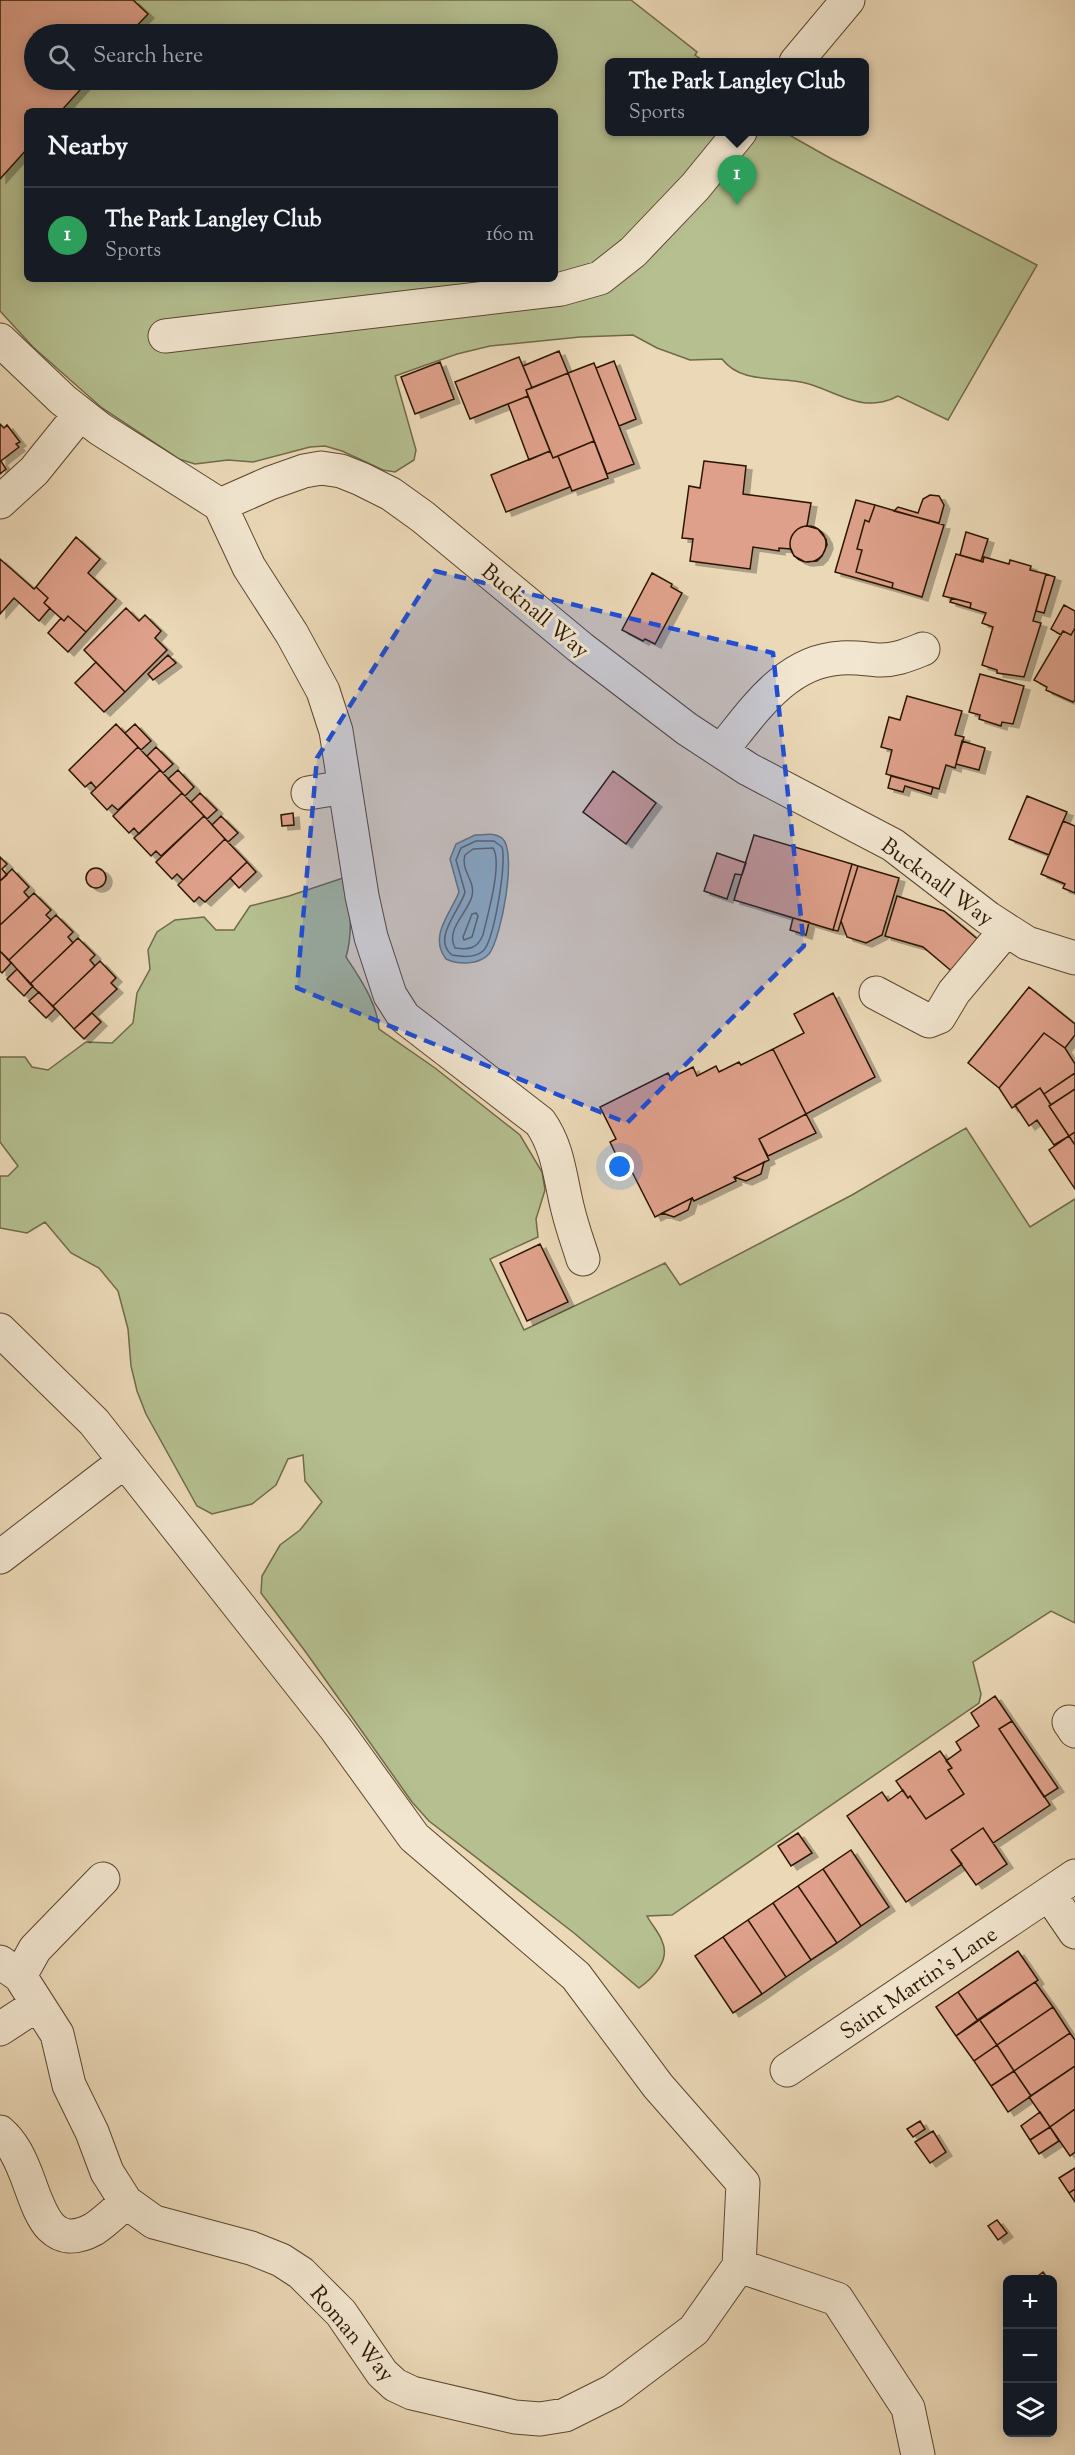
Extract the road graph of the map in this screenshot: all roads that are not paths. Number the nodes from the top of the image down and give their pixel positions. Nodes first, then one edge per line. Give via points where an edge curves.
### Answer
1 (848, 0) edge
2 (800, 58) edge
3 (737, 136) edge
4 (165, 336) dead end
5 (0, 340) edge
6 (80, 414) junction
7 (0, 502) edge
8 (220, 505) junction
9 (923, 649) dead end
10 (721, 751) junction
11 (345, 787) junction
12 (308, 793) dead end
13 (1006, 930) junction
14 (1075, 958) edge
15 (876, 993) dead end
16 (583, 1259) dead end
17 (0, 1330) edge
18 (125, 1461) junction
19 (0, 1557) edge
20 (103, 1879) dead end
21 (1062, 1885) edge
22 (1075, 1932) edge
23 (10, 1969) edge
24 (38, 2004) junction
25 (0, 2029) edge
26 (787, 2070) dead end
27 (0, 2132) edge
28 (126, 2202) junction
29 (739, 2266) junction
30 (918, 2455) edge

1 - 2 street
3 - 4 street via 652,234 611,271 588,283 550,291
5 - 6 street
6 - 7 street via 39,465
6 - 8 street
8 - 10 street, Bucknall Way via 304,471 321,468 361,478 423,517 616,676
8 - 11 street via 260,587 292,634 323,691 336,731
9 - 10 street via 892,660 832,659 794,673 763,699
10 - 13 street, Bucknall Way via 778,786 893,845
11 - 12 street
11 - 16 street via 369,927 396,1008 540,1122 558,1158
13 - 14 street, Bucknall Way via 1027,943
13 - 15 street via 934,1020
17 - 18 street via 94,1422
18 - 19 street
18 - 29 street via 336,1729 414,1837 576,1976 658,2086 743,2183
20 - 23 street via 35,1949
21 - 22 street, Saint Martin's Lane
21 - 26 street, Saint Martin's Lane
23 - 24 street, Roman Way
24 - 25 street
24 - 28 street, Roman Way via 57,2034 69,2085 107,2172
27 - 28 street via 18,2154 39,2211 49,2226 62,2235 80,2235 96,2228
28 - 29 street, Roman Way via 154,2222 251,2248 301,2273 341,2313 382,2373 395,2385 411,2393 515,2417 565,2415 613,2391 694,2330
29 - 30 street via 837,2299 908,2409

